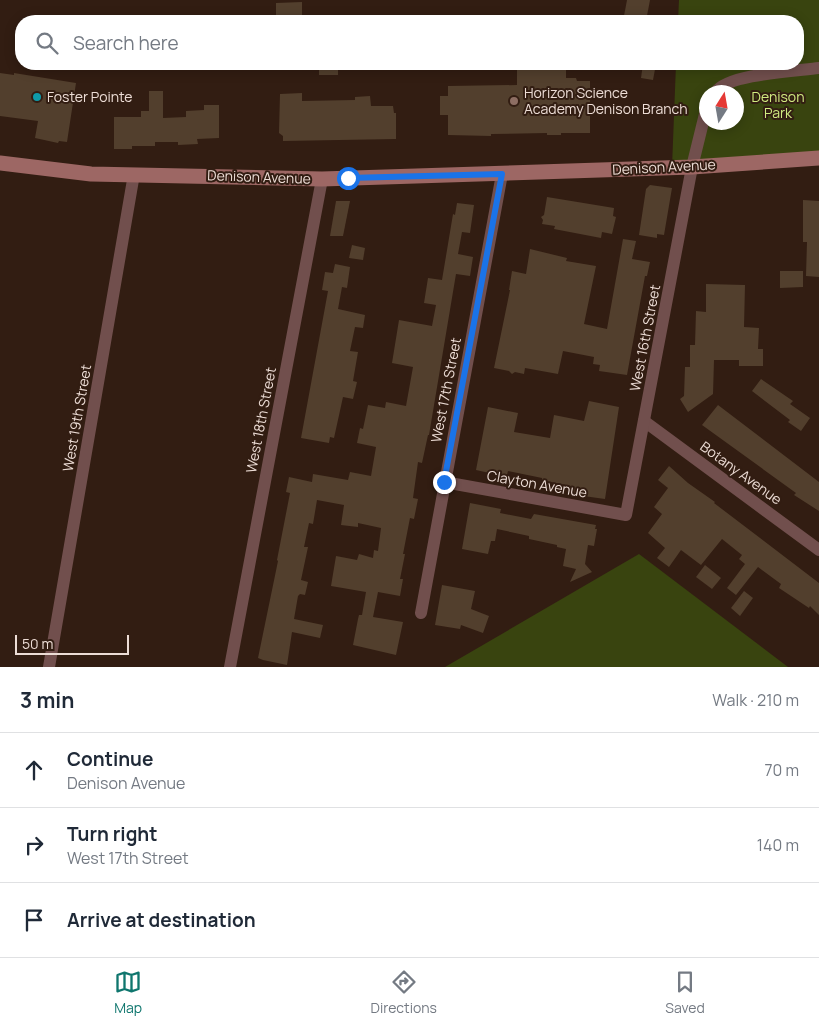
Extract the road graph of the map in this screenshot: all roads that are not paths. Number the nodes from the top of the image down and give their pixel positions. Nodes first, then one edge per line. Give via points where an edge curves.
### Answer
1 (819, 68) edge
2 (803, 70) edge
3 (804, 70) edge
4 (726, 85) edge
5 (701, 130) edge
6 (819, 158) edge
7 (0, 163) edge
8 (692, 166) junction
9 (134, 174) junction
10 (502, 174) junction
11 (322, 179) junction
12 (644, 421) junction
13 (444, 482) junction
14 (626, 515) joint
15 (819, 550) edge
16 (421, 613) dead end
17 (49, 667) edge
18 (230, 667) edge

1 - 3 street
2 - 4 street via 734,80
5 - 8 street, West 16th Street
6 - 8 main road, Denison Avenue
7 - 9 main road, Denison Avenue via 68,172
8 - 10 main road, Denison Avenue
8 - 12 street, West 16th Street
9 - 11 main road, Denison Avenue
9 - 17 street, West 19th Street
10 - 11 main road, Denison Avenue
10 - 13 street, West 17th Street
11 - 18 street, West 18th Street
12 - 14 street, West 16th Street
12 - 15 street, Botany Avenue
13 - 14 street, Clayton Avenue
13 - 16 street, West 17th Street

